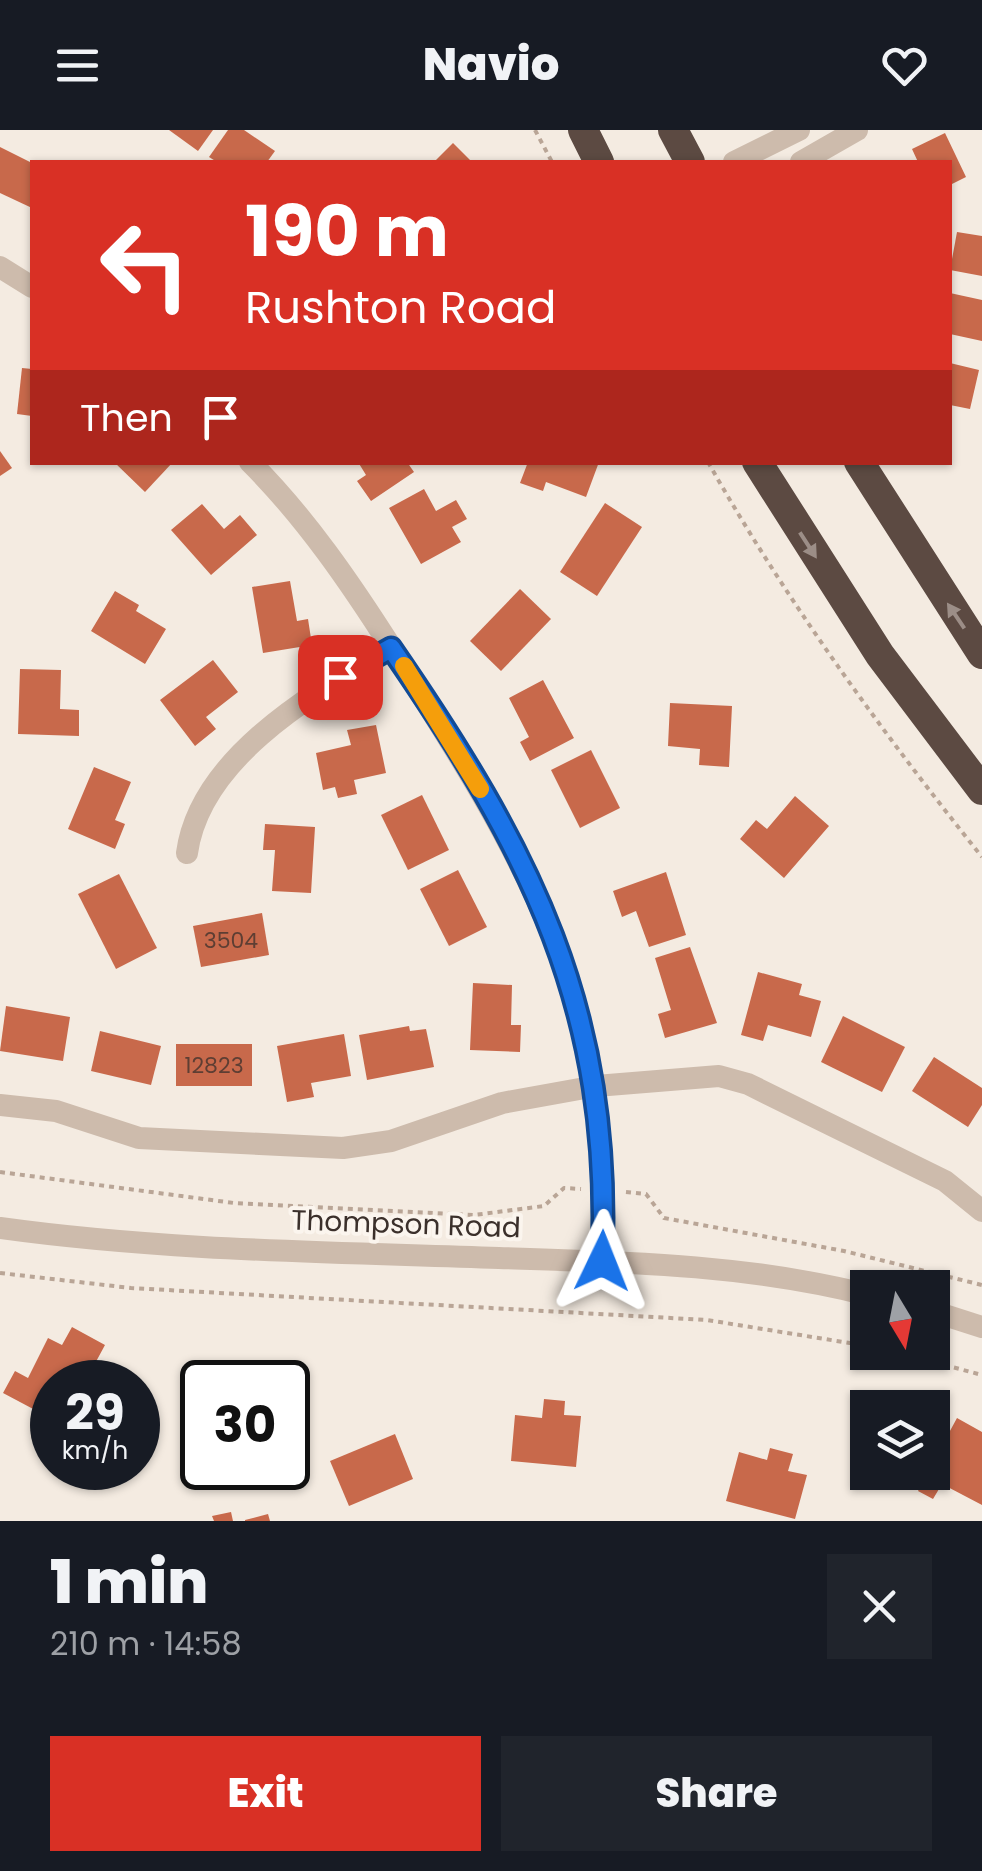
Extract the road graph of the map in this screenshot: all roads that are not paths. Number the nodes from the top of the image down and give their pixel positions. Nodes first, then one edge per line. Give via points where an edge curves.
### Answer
1 (583, 130) edge
2 (673, 130) edge
3 (799, 130) edge
4 (857, 130) edge
5 (599, 160) edge
6 (689, 160) edge
7 (738, 160) edge
8 (804, 160) edge
9 (0, 267) edge
10 (30, 285) edge
11 (253, 465) edge
12 (759, 465) edge
13 (861, 465) edge
14 (391, 648) junction
15 (982, 654) edge
16 (982, 790) edge
17 (187, 854) dead end
18 (596, 1086) junction
19 (0, 1105) edge
20 (982, 1211) edge
21 (0, 1228) edge
22 (602, 1261) junction
23 (850, 1290) edge
24 (950, 1317) edge
25 (982, 1327) edge

1 - 5 highway
2 - 6 highway
3 - 7 street
4 - 8 street
9 - 10 street
11 - 14 street via 306,525
12 -> 16 highway via 880,655
15 -> 13 highway
14 - 17 street via 284,716 215,782 197,812
14 - 18 street via 534,888 564,958
18 - 19 street via 502,1103 391,1141 343,1148 139,1138 56,1111
18 - 20 street via 719,1076 748,1084 945,1181
18 - 22 street via 605,1191
21 - 22 street, Thompson Road via 143,1243
22 - 23 street, Thompson Road via 773,1275
24 - 25 street

